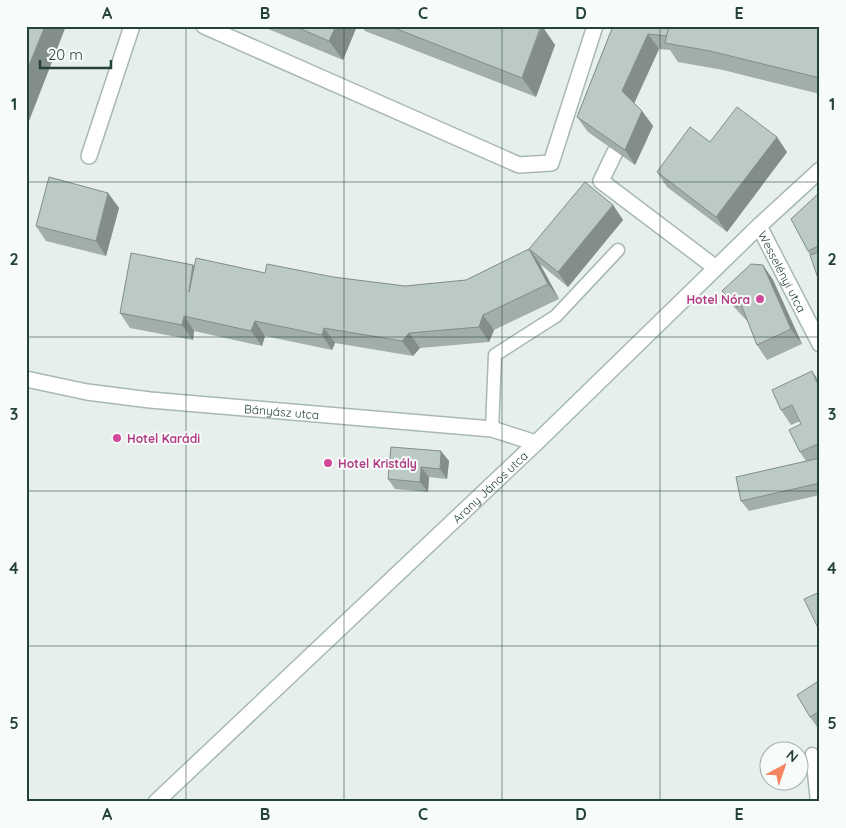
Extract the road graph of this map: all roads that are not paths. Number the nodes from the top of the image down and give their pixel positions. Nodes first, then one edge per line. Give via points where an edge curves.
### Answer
1 (132, 26) edge
2 (204, 26) edge
3 (595, 26) edge
4 (615, 152) edge
5 (89, 156) dead end
6 (820, 170) edge
7 (759, 226) junction
8 (618, 250) dead end
9 (716, 268) junction
10 (820, 344) edge
11 (26, 379) edge
12 (492, 429) junction
13 (536, 443) junction
14 (812, 754) dead end
15 (156, 802) edge
16 (817, 802) edge

1 - 5 street
2 - 3 street via 518,165 550,163
4 - 9 street via 600,181
6 - 7 street, Arany János utca
7 - 9 street, Arany János utca
7 - 10 street, Wesselényi utca
8 - 12 lane via 556,316 496,355
9 - 13 street, Arany János utca
11 - 12 street, Bányász utca via 87,392 150,400
12 - 13 street, Bányász utca
13 - 15 street, Arany János utca
14 - 16 lane

